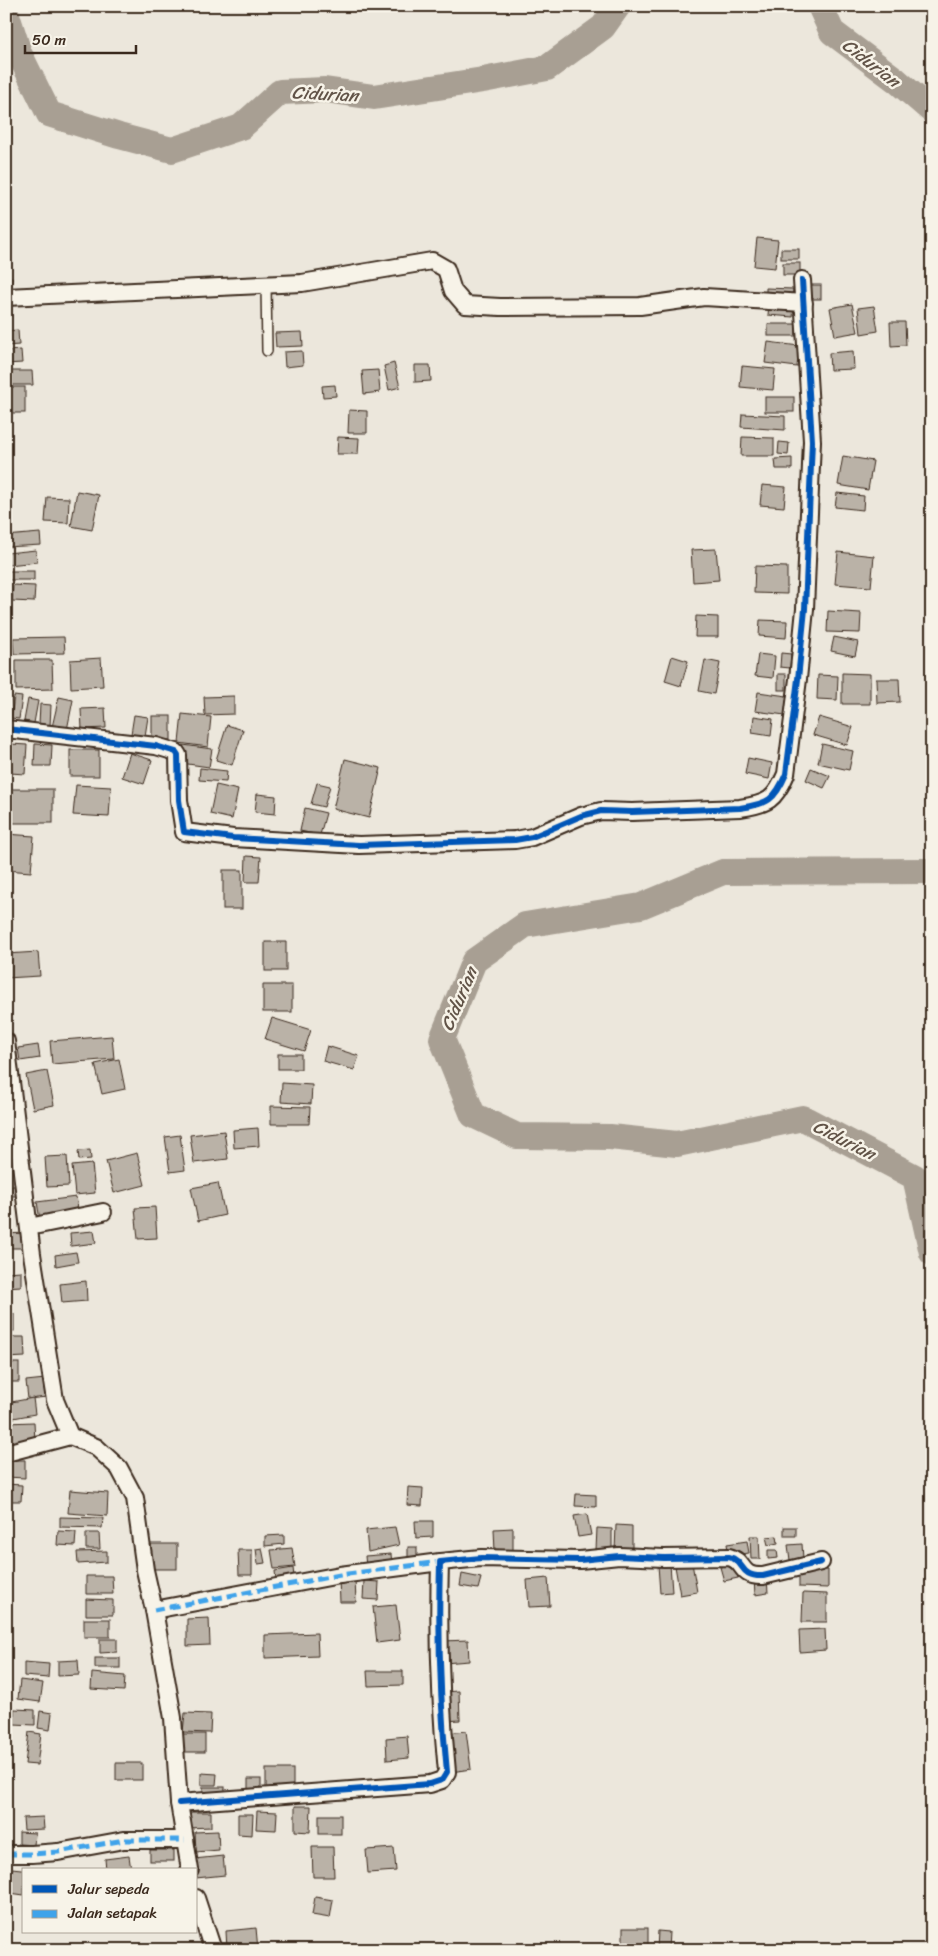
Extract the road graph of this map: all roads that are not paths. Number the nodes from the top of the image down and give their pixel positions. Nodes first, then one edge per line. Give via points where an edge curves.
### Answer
1 (802, 280) dead end
2 (266, 285) junction
3 (6, 297) edge
4 (804, 303) junction
5 (268, 351) dead end
6 (6, 729) edge
7 (6, 1041) edge
8 (103, 1212) dead end
9 (29, 1227) junction
10 (70, 1436) junction
11 (6, 1453) edge
12 (440, 1562) junction
13 (820, 1562) dead end
14 (154, 1610) junction
15 (179, 1803) junction
16 (185, 1840) junction
17 (6, 1854) edge
18 (190, 1868) edge
19 (198, 1904) edge
20 (213, 1950) edge

1 - 4 street
2 - 3 street
2 - 4 street via 302,283 432,261 446,269 453,291 465,305 640,306 704,297
2 - 5 lane
4 - 6 street via 812,441 805,608 786,774 776,795 760,805 596,812 532,837 515,840 359,845 233,838 184,832 176,752 156,746
7 - 9 street
8 - 9 street
9 - 10 street via 55,1400
10 - 11 street
10 - 14 street via 96,1447 119,1468 135,1498
12 - 13 street via 481,1558 729,1557 753,1576
12 - 14 street via 340,1575
12 - 15 street via 438,1633 447,1772 442,1780 430,1784
14 - 15 street via 173,1718
15 - 16 street
16 - 17 street via 124,1840 58,1852
16 - 18 street
19 - 20 street

